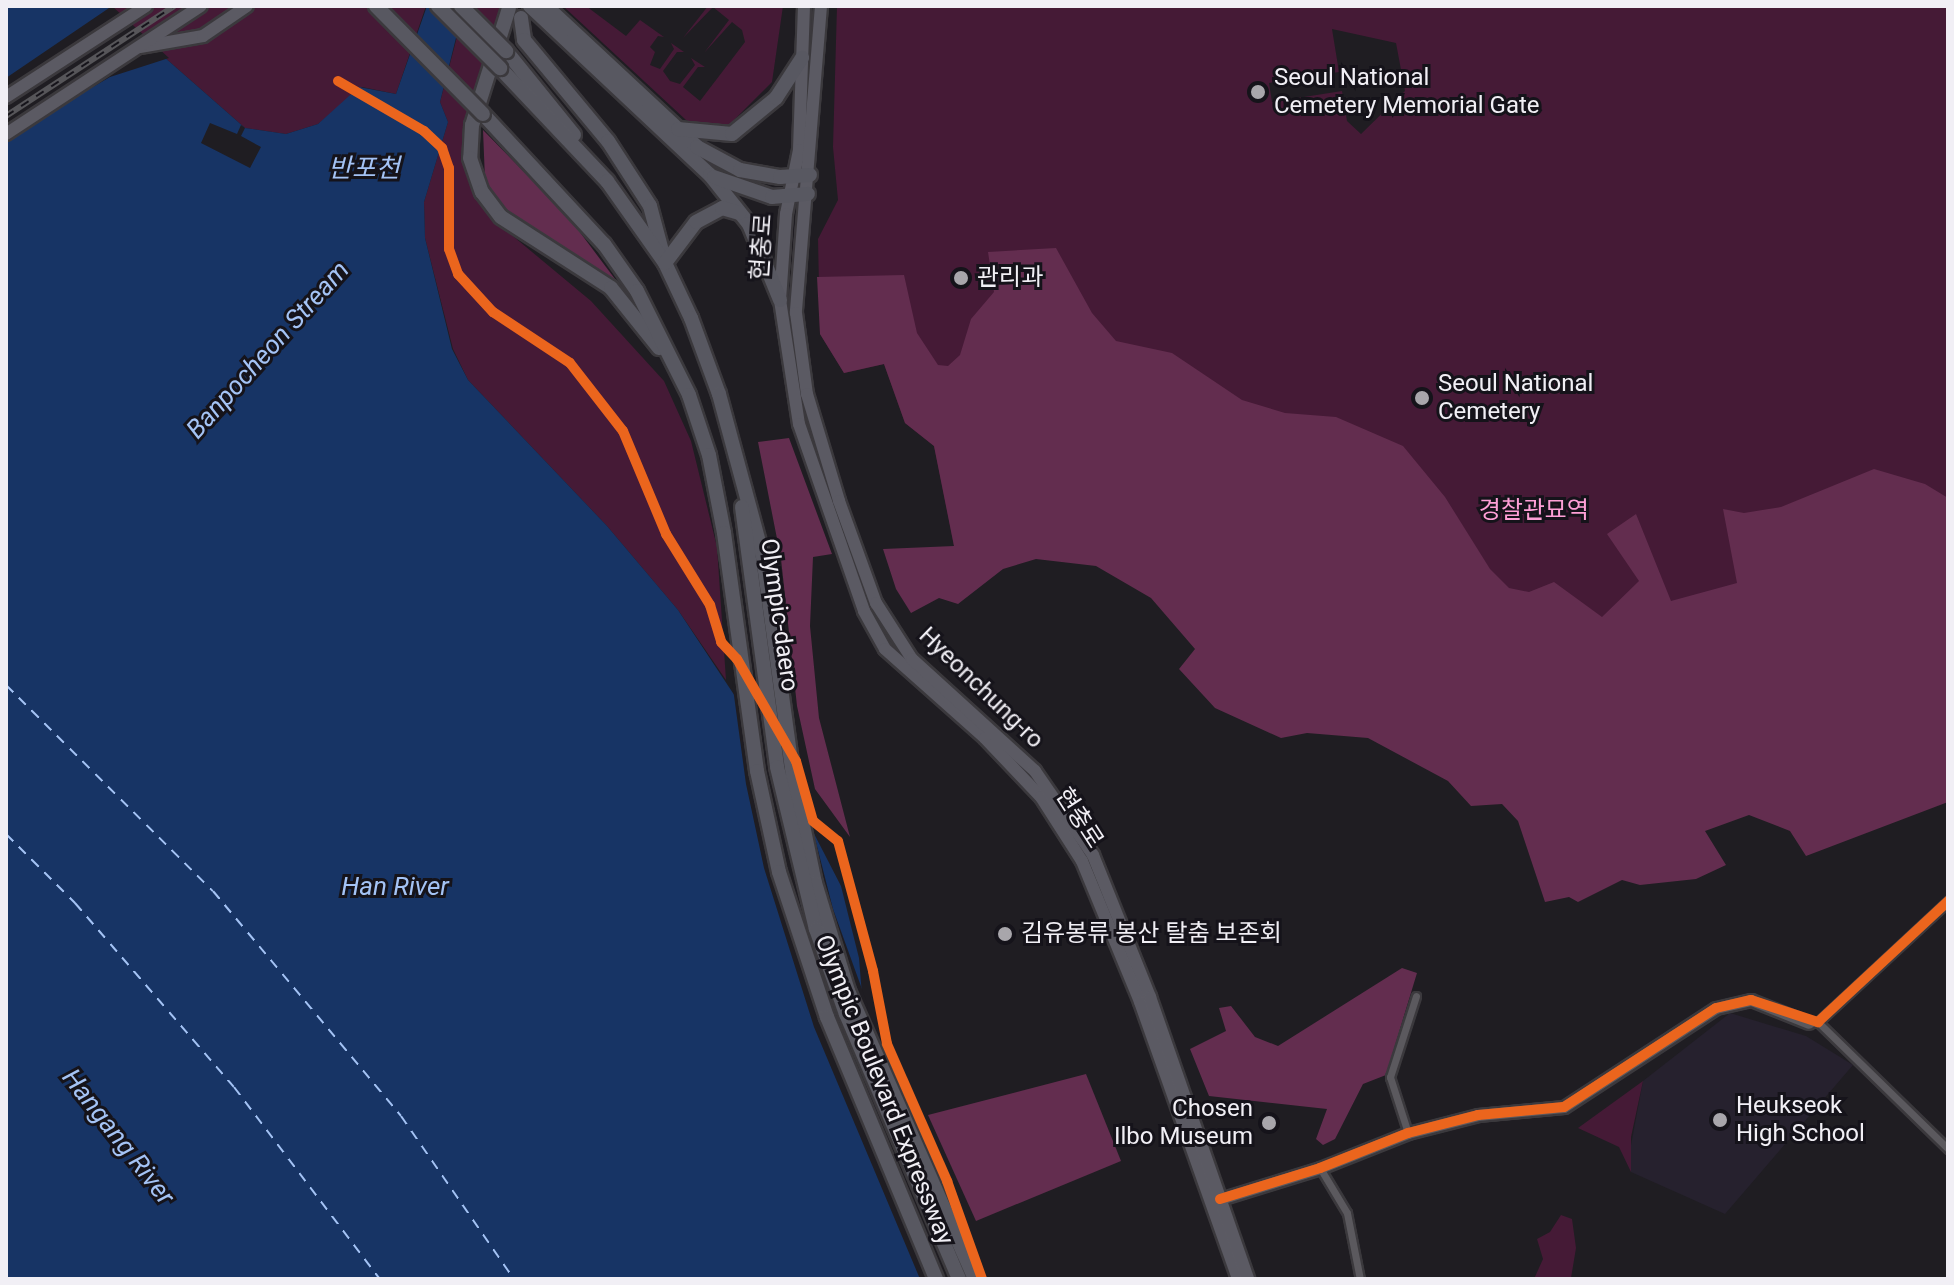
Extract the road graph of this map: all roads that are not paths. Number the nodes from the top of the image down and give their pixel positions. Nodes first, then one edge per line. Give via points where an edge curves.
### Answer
1 (201, 6) edge
2 (247, 6) edge
3 (376, 6) edge
4 (438, 6) edge
5 (461, 6) edge
6 (546, 6) edge
7 (804, 6) edge
8 (821, 6) edge
9 (143, 7) edge
10 (518, 10) edge
11 (133, 49) junction
12 (802, 58) junction
13 (6, 97) edge
14 (677, 129) junction
15 (6, 134) edge
16 (710, 175) junction
17 (810, 175) junction
18 (793, 177) junction
19 (607, 181) junction
20 (808, 194) junction
21 (788, 197) junction
22 (740, 213) junction
23 (665, 263) junction
24 (780, 300) junction
25 (689, 395) junction
26 (736, 453) junction
27 (775, 631) joint
28 (739, 634) joint
29 (1948, 901) edge
30 (1416, 996) dead end
31 (1813, 1022) junction
32 (1408, 1133) junction
33 (1948, 1149) edge
34 (1320, 1168) junction
35 (1220, 1199) junction
36 (936, 1279) edge
37 (959, 1279) edge
38 (975, 1279) edge
39 (1238, 1279) edge
40 (1248, 1279) edge
41 (1360, 1279) edge

1 - 11 main road
2 - 11 main road via 203,36
3 - 25 highway, Olympic-daero, bridge via 604,244 637,291
4 - 19 highway, Olympic-daero, bridge
5 - 19 highway, Olympic-daero, bridge via 506,51
6 - 14 highway
7 - 12 main road
8 - 17 main road, Hyeonchung-ro
9 - 13 main road
10 - 16 highway via 587,60
10 - 23 highway via 524,40 608,141 650,206
10 - 25 highway via 472,125 470,158 482,192 501,217 611,288 646,328
11 - 15 main road
12 - 14 highway via 776,98 732,134
12 - 18 main road
14 - 18 highway via 697,147 740,170
16 - 21 highway via 746,192
16 - 22 highway
17 - 18 highway
17 - 20 main road, Hyeonchung-ro
18 - 21 main road
19 - 23 highway, Olympic-daero
20 - 21 highway
20 - 35 main road, Hyeonchung-ro via 797,295 799,352 827,461 876,603 912,659 997,731 1050,788 1083,836 1150,997
21 - 24 main road, 현충로
22 - 23 highway via 722,208 696,222
22 - 24 highway
23 - 26 highway, Olympic-daero via 691,318
24 - 39 main road, 현충로 via 799,424 864,611 885,649 985,738 1041,797 1071,840 1140,1002
25 - 28 highway, Olympic-daero via 709,455
26 - 27 highway, Olympic-daero
26 - 37 highway, Olympic-daero via 777,767 816,929 846,1014
27 - 38 highway, Olympic Boulevard Expressway via 793,777 835,951
28 - 36 highway, Olympic Boulevard Expressway via 757,771 779,872 827,1017
29 - 31 street
30 - 32 street via 1390,1077
31 - 32 street via 1751,1000 1716,1008 1564,1107 1478,1115
31 - 33 street
32 - 34 street
34 - 35 street
34 - 41 street via 1347,1213
35 - 40 main road, Hyeonchung-ro

